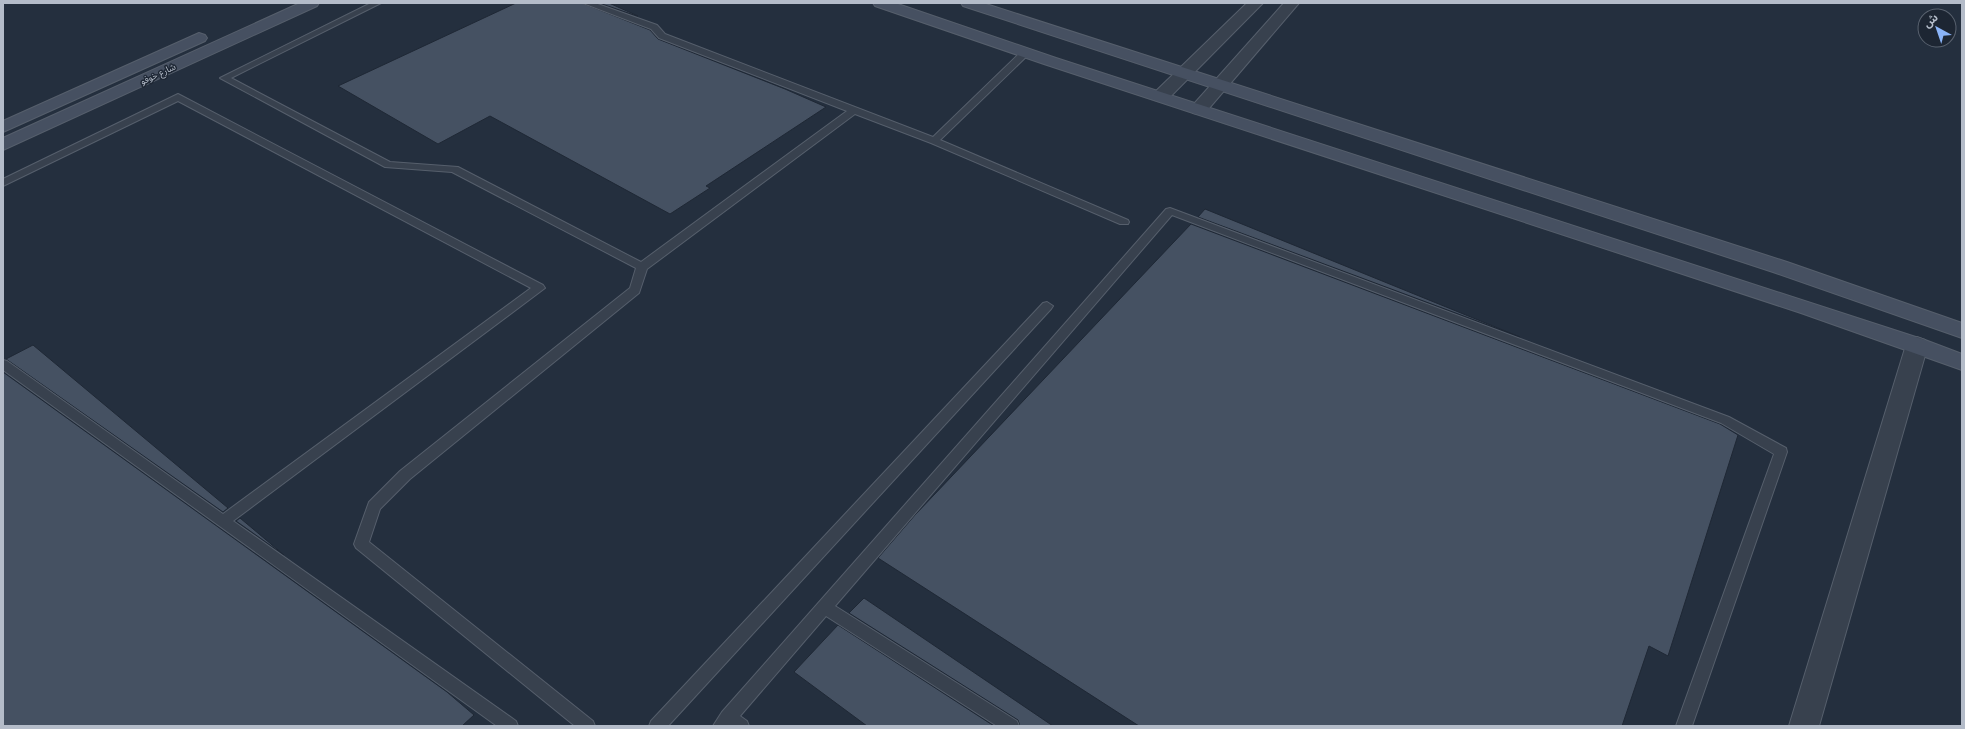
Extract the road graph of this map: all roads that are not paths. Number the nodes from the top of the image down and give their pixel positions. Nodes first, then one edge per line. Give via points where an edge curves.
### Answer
1 (276, 3) edge
2 (312, 3) edge
3 (377, 3) edge
4 (587, 3) edge
5 (880, 3) edge
6 (968, 3) edge
7 (1256, 3) edge
8 (1292, 3) edge
9 (1054, 32) junction
10 (1115, 51) junction
11 (1026, 52) junction
12 (1050, 60) junction
13 (1185, 74) junction
14 (1102, 77) junction
15 (1220, 85) junction
16 (1161, 96) junction
17 (1199, 108) junction
18 (854, 110) junction
19 (3, 127) edge
20 (934, 141) junction
21 (3, 145) edge
22 (1454, 161) junction
23 (3, 183) edge
24 (1439, 187) junction
25 (1124, 222) dead end
26 (642, 267) junction
27 (1047, 306) dead end
28 (1962, 331) edge
29 (1917, 345) junction
30 (1962, 362) edge
31 (3, 364) edge
32 (223, 521) junction
33 (825, 607) junction
34 (730, 723) edge
35 (510, 726) edge
36 (587, 726) edge
37 (657, 726) edge
38 (1011, 726) edge
39 (1684, 726) edge
40 (1804, 726) edge

1 - 19 street, شارع خوفو
2 - 21 street, شارع خوفو
3 - 26 lane via 224,78 388,165 454,169
4 - 18 lane via 654,27 662,36
5 - 11 street
6 - 9 street
7 - 13 street
8 - 15 street
9 - 10 street
9 - 12 street via 1065,52 1061,58
10 - 13 street
10 - 14 street via 1102,56 1095,64
11 - 12 street
11 - 20 lane
12 - 14 street
13 - 15 street
13 - 16 street
14 - 16 street
15 - 17 street
15 - 22 street
16 - 17 street
17 - 24 street
18 - 20 lane
18 - 26 lane
20 - 25 lane
22 - 24 street
22 - 28 street via 1780,266
23 - 32 lane via 178,98 539,288
24 - 29 street
26 - 36 lane via 635,290 405,475 374,506 361,544
27 - 37 lane
29 - 30 street
29 - 40 street
31 - 32 lane
32 - 35 lane
33 - 34 lane
33 - 38 lane
33 - 39 lane via 1170,211 1726,420 1781,452

